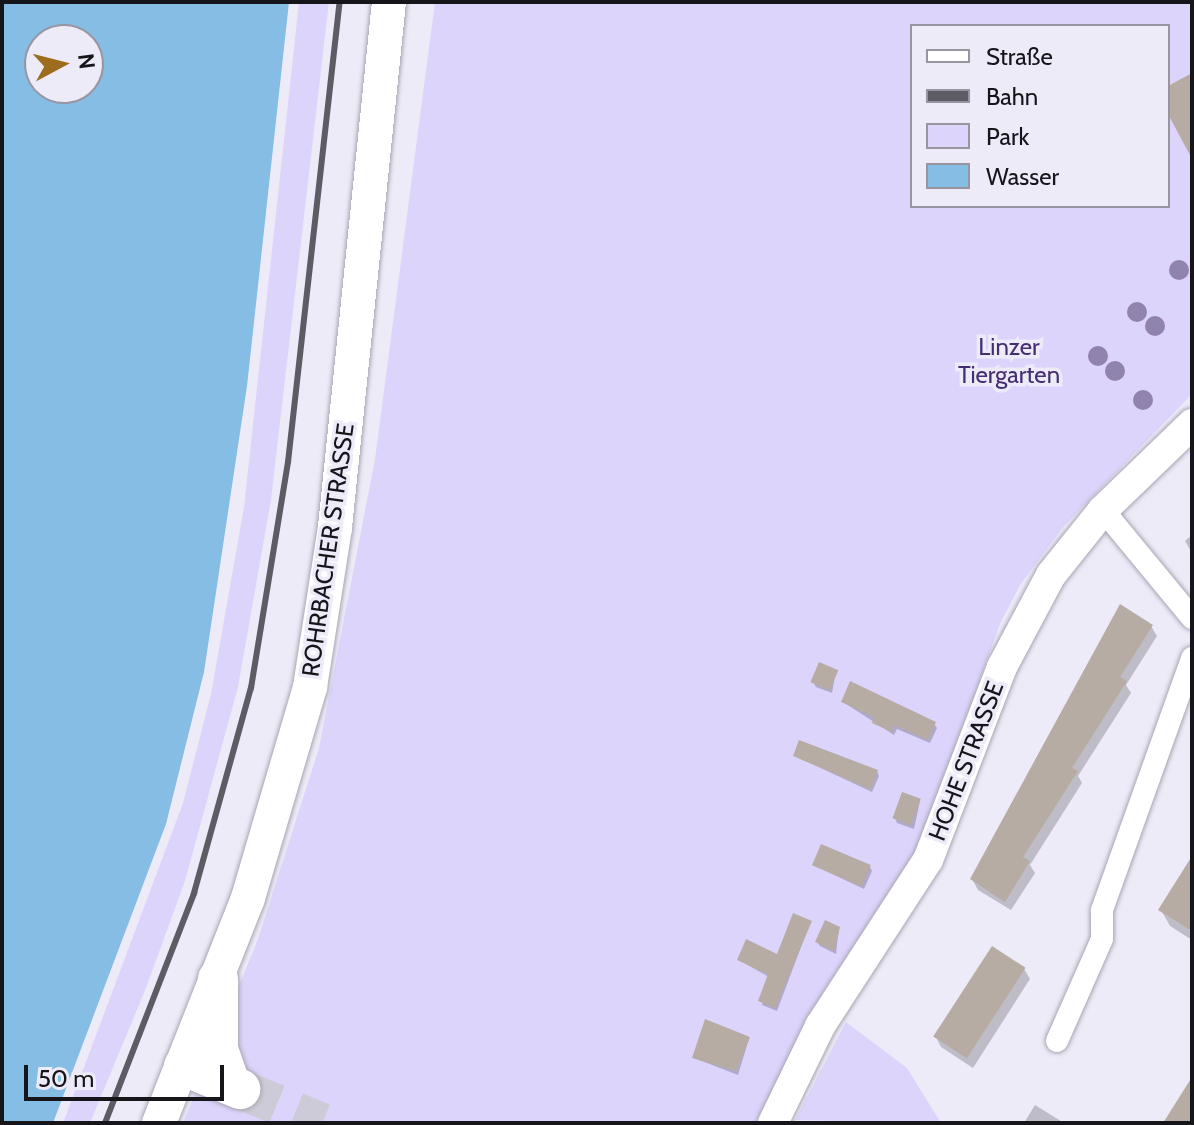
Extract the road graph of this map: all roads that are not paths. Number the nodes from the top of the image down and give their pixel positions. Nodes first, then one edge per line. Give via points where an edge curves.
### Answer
1 (389, 2) edge
2 (1192, 424) edge
3 (1103, 510) junction
4 (1192, 618) edge
5 (1192, 658) edge
6 (218, 979) junction
7 (1057, 1041) dead end
8 (184, 1066) junction
9 (159, 1123) edge
10 (773, 1123) edge

1 - 6 main road, ROHRBACHER STRASSE via 323,617 294,751
2 - 3 main road, HOHE STRASSE
3 - 4 street
3 - 10 main road, HOHE STRASSE via 1051,575 1020,629 928,860 820,1026
5 - 7 street via 1102,910 1102,939
6 - 8 main road, ROHRBACHER STRASSE
6 - 8 highway via 218,1049 235,1086
8 - 9 main road, ROHRBACHER STRASSE

